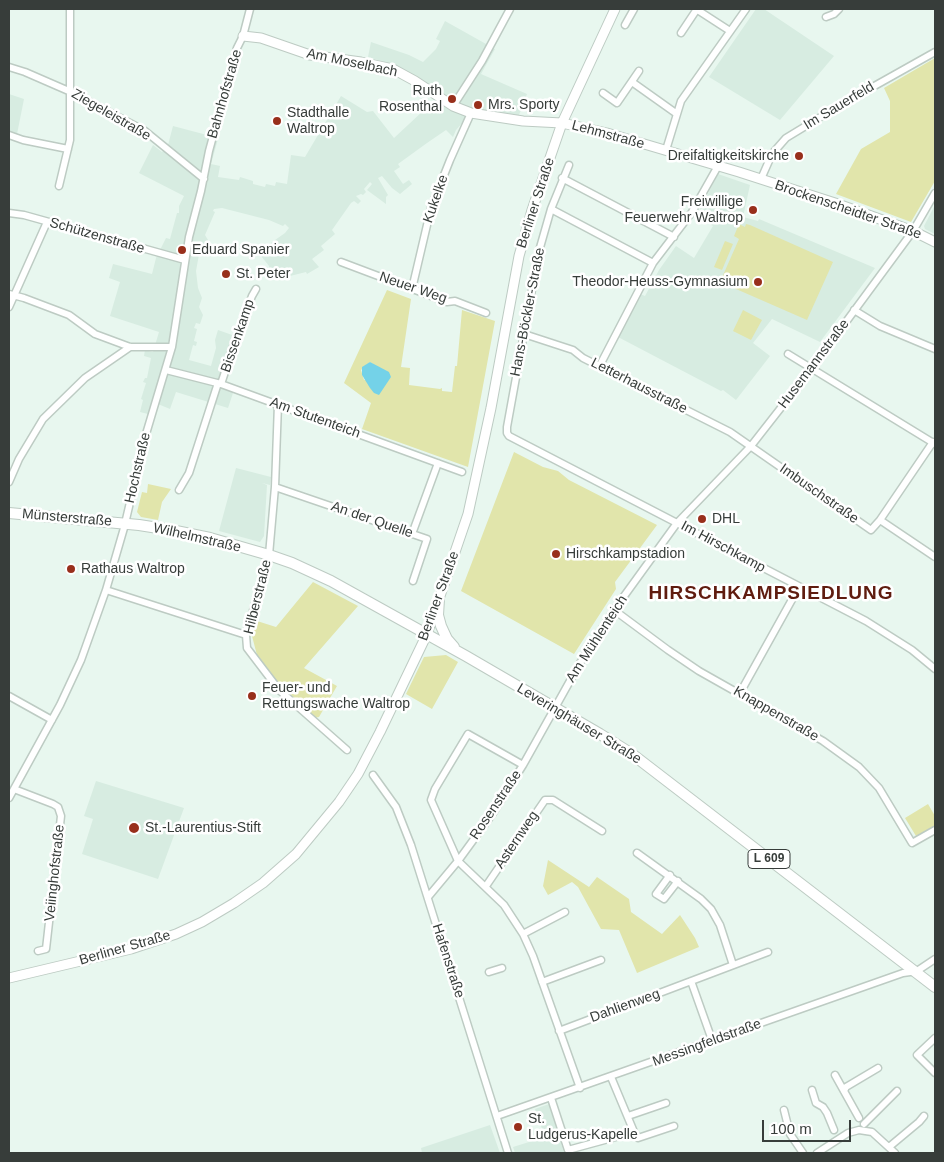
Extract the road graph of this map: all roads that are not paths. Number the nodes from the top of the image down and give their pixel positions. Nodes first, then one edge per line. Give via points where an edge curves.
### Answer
1 (70, 9) edge
2 (250, 9) edge
3 (510, 9) edge
4 (615, 9) edge
5 (634, 9) edge
6 (697, 9) edge
7 (746, 9) edge
8 (839, 9) edge
9 (826, 16) dead end
10 (625, 25) dead end
11 (730, 32) junction
12 (682, 33) dead end
13 (243, 36) junction
14 (935, 52) edge
15 (9, 67) edge
16 (640, 71) dead end
17 (632, 82) junction
18 (70, 92) junction
19 (603, 93) dead end
20 (453, 106) junction
21 (472, 113) junction
22 (677, 114) junction
23 (562, 123) junction
24 (9, 135) edge
25 (68, 148) junction
26 (666, 150) junction
27 (569, 165) dead end
28 (718, 166) junction
29 (562, 178) junction
30 (204, 179) junction
31 (761, 179) junction
32 (59, 186) dead end
33 (935, 193) edge
34 (550, 210) junction
35 (9, 213) edge
36 (47, 222) junction
37 (913, 231) junction
38 (674, 237) junction
39 (935, 242) edge
40 (185, 260) junction
41 (341, 262) dead end
42 (653, 263) junction
43 (256, 289) dead end
44 (412, 289) junction
45 (12, 295) edge
46 (9, 308) edge
47 (854, 310) junction
48 (486, 313) dead end
49 (524, 334) junction
50 (130, 347) junction
51 (172, 347) junction
52 (935, 349) edge
53 (788, 354) dead end
54 (599, 367) junction
55 (812, 368) junction
56 (166, 370) junction
57 (220, 384) junction
58 (278, 404) junction
59 (507, 433) joint
60 (934, 443) edge
61 (751, 446) junction
62 (438, 463) junction
63 (462, 472) dead end
64 (9, 482) edge
65 (274, 488) junction
66 (179, 490) dead end
67 (9, 513) edge
68 (880, 520) junction
69 (677, 523) junction
70 (125, 524) junction
71 (412, 534) junction
72 (269, 555) junction
73 (935, 557) edge
74 (413, 581) dead end
75 (800, 587) junction
76 (106, 590) junction
77 (439, 600) junction
78 (614, 610) junction
79 (426, 634) junction
80 (246, 635) junction
81 (457, 651) junction
82 (935, 669) edge
83 (740, 693) junction
84 (9, 696) edge
85 (555, 708) junction
86 (52, 720) junction
87 (347, 750) dead end
88 (523, 765) junction
89 (373, 776) dead end
90 (14, 790) junction
91 (9, 798) edge
92 (935, 830) edge
93 (602, 831) dead end
94 (637, 853) dead end
95 (458, 862) junction
96 (670, 875) junction
97 (678, 881) junction
98 (486, 886) junction
99 (428, 897) junction
100 (564, 912) dead end
101 (523, 934) junction
102 (38, 951) dead end
103 (768, 952) dead end
104 (935, 959) edge
105 (601, 960) dead end
106 (733, 965) junction
107 (502, 968) dead end
108 (917, 971) junction
109 (489, 972) dead end
110 (9, 978) edge
111 (691, 981) junction
112 (542, 982) junction
113 (935, 987) edge
114 (558, 1031) junction
115 (935, 1038) edge
116 (712, 1040) junction
117 (878, 1068) dead end
118 (935, 1073) edge
119 (835, 1075) dead end
120 (611, 1077) junction
121 (580, 1088) junction
122 (812, 1090) dead end
123 (844, 1091) junction
124 (897, 1091) dead end
125 (551, 1098) junction
126 (666, 1103) dead end
127 (784, 1110) dead end
128 (497, 1116) junction
129 (628, 1116) junction
130 (924, 1116) dead end
131 (858, 1118) dead end
132 (864, 1124) dead end
133 (674, 1126) dead end
134 (834, 1130) dead end
135 (634, 1132) junction
136 (889, 1147) junction
137 (508, 1153) edge
138 (803, 1153) edge
139 (817, 1153) edge
140 (895, 1153) edge

1 - 18 street
2 - 13 street, Bahnhofstraße
3 - 20 street
4 - 23 main road, Berliner Straße
5 - 10 street
6 - 11 street
6 - 12 street
7 - 11 street
8 - 9 street
11 - 22 street via 681,102
13 - 20 main road, Am Moselbach via 261,38 310,55 393,69
13 - 30 street, Bahnhofstraße via 237,48
14 - 31 street, Im Sauerfeld via 786,138 772,154
15 - 18 street, Ziegeleistraße
16 - 17 street
17 - 19 street via 620,105
17 - 22 street
18 - 25 street
18 - 30 street, Ziegeleistraße via 145,131
20 - 21 main road, Lehmstraße
21 - 23 main road, Lehmstraße
21 - 44 street, Kukelke via 431,208
22 - 26 street
23 - 26 main road, Lehmstraße
23 - 77 main road, Berliner Straße via 519,256 470,505
24 - 25 street
25 - 32 street
26 - 28 main road, Lehmstraße
27 - 29 street, Hans-Böckler-Straße
28 - 31 main road, Lehmstraße
28 - 38 street
29 - 34 street, Hans-Böckler-Straße
29 - 38 street
30 - 40 street, Hochstraße
31 - 37 main road, Brockenscheidter Straße
33 - 37 street, Husemannstraße
34 - 42 street
34 - 49 street, Hans-Böckler-Straße
35 - 36 street, Schützenstraße
36 - 40 street, Schützenstraße
36 - 45 street
37 - 39 main road, Brockenscheidter Straße
37 - 47 street, Husemannstraße
38 - 42 street
40 - 51 street, Hochstraße
41 - 44 street, Neuer Weg
42 - 54 street
43 - 57 street, Bissenkamp
44 - 48 street, Neuer Weg
45 - 46 street
45 - 50 street via 70,315 95,334
47 - 52 street via 880,326
47 - 55 street, Husemannstraße
49 - 54 street, Letterhausstraße via 567,347
49 - 59 street, Hans-Böckler-Straße
50 - 51 street
50 - 64 street via 85,378 44,419
51 - 56 street, Hochstraße
53 - 55 street
54 - 61 street, Letterhausstraße via 730,432
55 - 60 street
55 - 61 street, Husemannstraße
56 - 57 street, Am Stutenteich
56 - 70 street, Hochstraße via 146,434
57 - 58 street, Am Stutenteich
57 - 66 street, Bissenkamp via 189,473
58 - 62 street, Am Stutenteich
58 - 65 street, Hilberstraße
59 - 69 street, Im Hirschkamp
60 - 68 street
61 - 68 street, Imbuschstraße via 871,530
61 - 69 street, Husemannstraße
62 - 63 street, Am Stutenteich
62 - 71 street
65 - 71 street, An der Quelle
65 - 72 street, Hilberstraße
67 - 70 main road, Münsterstraße / L 609
68 - 73 street, Imbuschstraße
69 - 75 street, Im Hirschkamp
69 - 78 street, Am Mühlenteich
70 - 72 main road, Wilhelmstraße / L 609 via 210,538
70 - 76 street, Hochstraße
71 - 74 street, An der Quelle via 427,539
72 - 79 main road, Leveringhäuser Straße / L 609 via 331,581
72 - 80 street, Hilberstraße
75 - 82 street, Im Hirschkamp via 866,621
75 - 83 street
76 - 80 street
76 - 86 street, Hochstraße via 81,660
77 - 79 main road, Berliner Straße
77 - 81 main road via 441,626
78 - 83 street, Knappenstraße via 699,671
78 - 85 street, Am Mühlenteich
79 - 81 main road, Leveringhäuser Straße / L 609
79 - 110 main road, Berliner Straße via 353,781 320,828 263,883 210,917 176,934 131,949
80 - 87 street, Hilberstraße via 247,648 279,690
81 - 85 main road, Leveringhäuser Straße / L 609
83 - 92 street, Knappenstraße via 823,741 859,767 879,788 912,843
84 - 86 street
85 - 88 street, Rosenstraße
85 - 108 main road, Leveringhäuser Straße / L 609 via 632,754
86 - 90 street, Hochstraße
88 - 95 street, Rosenstraße
88 - 95 street via 468,734 431,800
89 - 99 street, Hafenstraße via 396,807
90 - 91 street, Hochstraße
90 - 102 street, Veiinghofstraße via 53,804 61,816 46,949
93 - 98 street, Asternweg via 553,800 545,800
94 - 96 street
95 - 98 street
95 - 99 street, Rosenstraße
96 - 97 street
96 - 97 street via 656,894 664,899
97 - 106 street via 711,909 720,924
98 - 101 street via 504,905
99 - 128 street, Hafenstraße
100 - 101 street
101 - 112 street
103 - 106 street, Dahlienweg
104 - 108 street
105 - 112 street
106 - 111 street, Dahlienweg
107 - 109 street
108 - 113 main road, Leveringhäuser Straße / L 609
108 - 116 street, Messingfeldstraße via 903,973
111 - 114 street, Dahlienweg
111 - 116 street
112 - 114 street
114 - 121 street
115 - 118 street via 917,1055
116 - 120 street, Messingfeldstraße
117 - 123 street
119 - 123 street
120 - 121 street, Messingfeldstraße
120 - 129 street
121 - 125 street, Messingfeldstraße
122 - 134 street via 816,1103 827,1113
123 - 131 street
124 - 132 street
125 - 128 street, Messingfeldstraße
125 - 135 street via 568,1150
126 - 129 street
127 - 138 street via 790,1134
128 - 137 street, Hafenstraße
129 - 135 street
130 - 136 street
133 - 135 street via 638,1138
136 - 139 street via 872,1132 859,1130 848,1133
136 - 140 street

